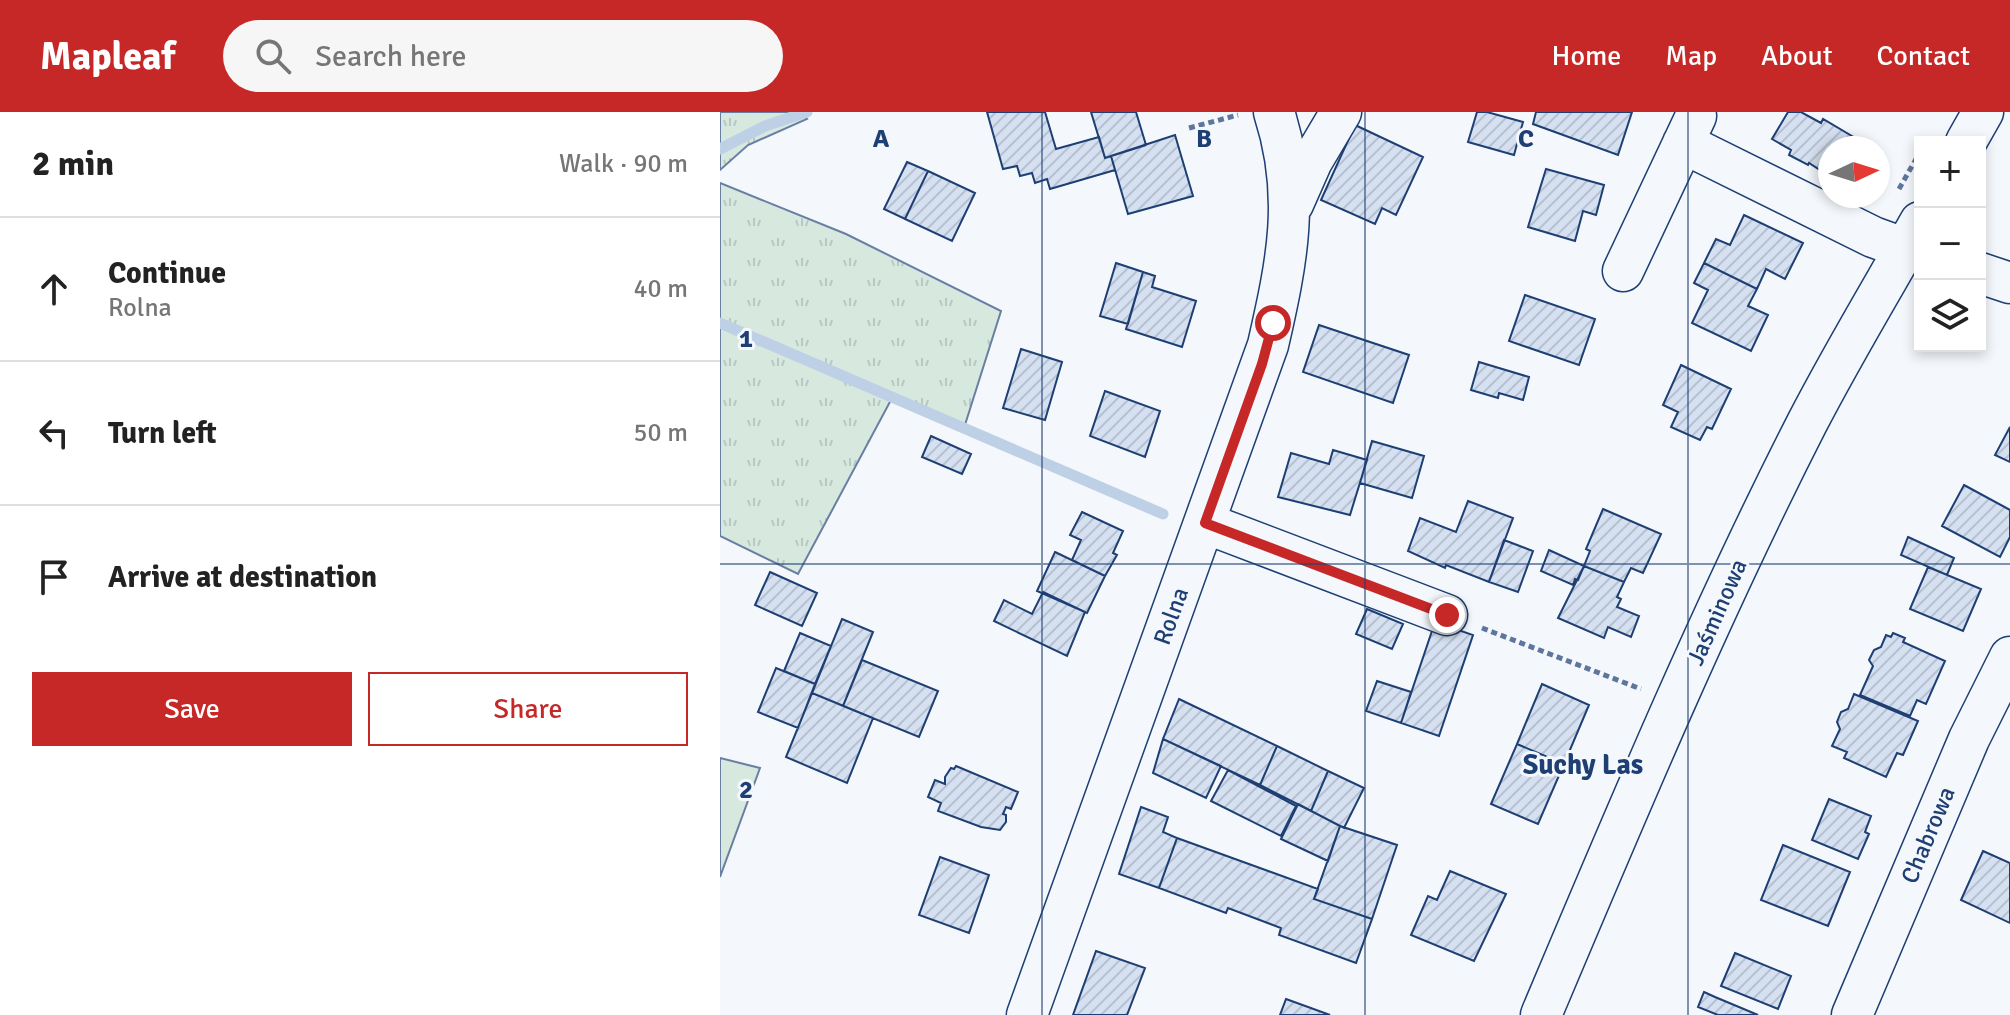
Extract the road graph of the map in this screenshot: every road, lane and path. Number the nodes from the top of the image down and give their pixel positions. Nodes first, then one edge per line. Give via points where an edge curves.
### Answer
1 (1248, 112) edge
2 (1274, 112) edge
3 (1341, 112) edge
4 (1983, 112) edge
5 (1189, 128) dead end
6 (1969, 136) edge
7 (1290, 211) junction
8 (1914, 242) edge
9 (1914, 244) edge
10 (1623, 271) dead end
11 (1986, 275) edge
12 (2010, 283) edge
13 (1205, 523) junction
14 (1447, 615) joint
15 (2010, 657) edge
16 (1650, 693) dead end
17 (1027, 1015) edge
18 (1541, 1015) edge
19 (1852, 1015) edge

1 - 5 path
2 - 7 street, Rolna via 1289,173
3 - 7 street, Rolna
4 - 6 street
7 - 13 street, Rolna via 1268,345
8 - 10 street via 1873,237 1690,130
9 - 18 street, Jaśminowa via 1808,420 1750,537
11 - 12 street
13 - 14 street
13 - 17 street, Rolna
14 - 16 path
15 - 19 street, Chabrowa via 1969,739

